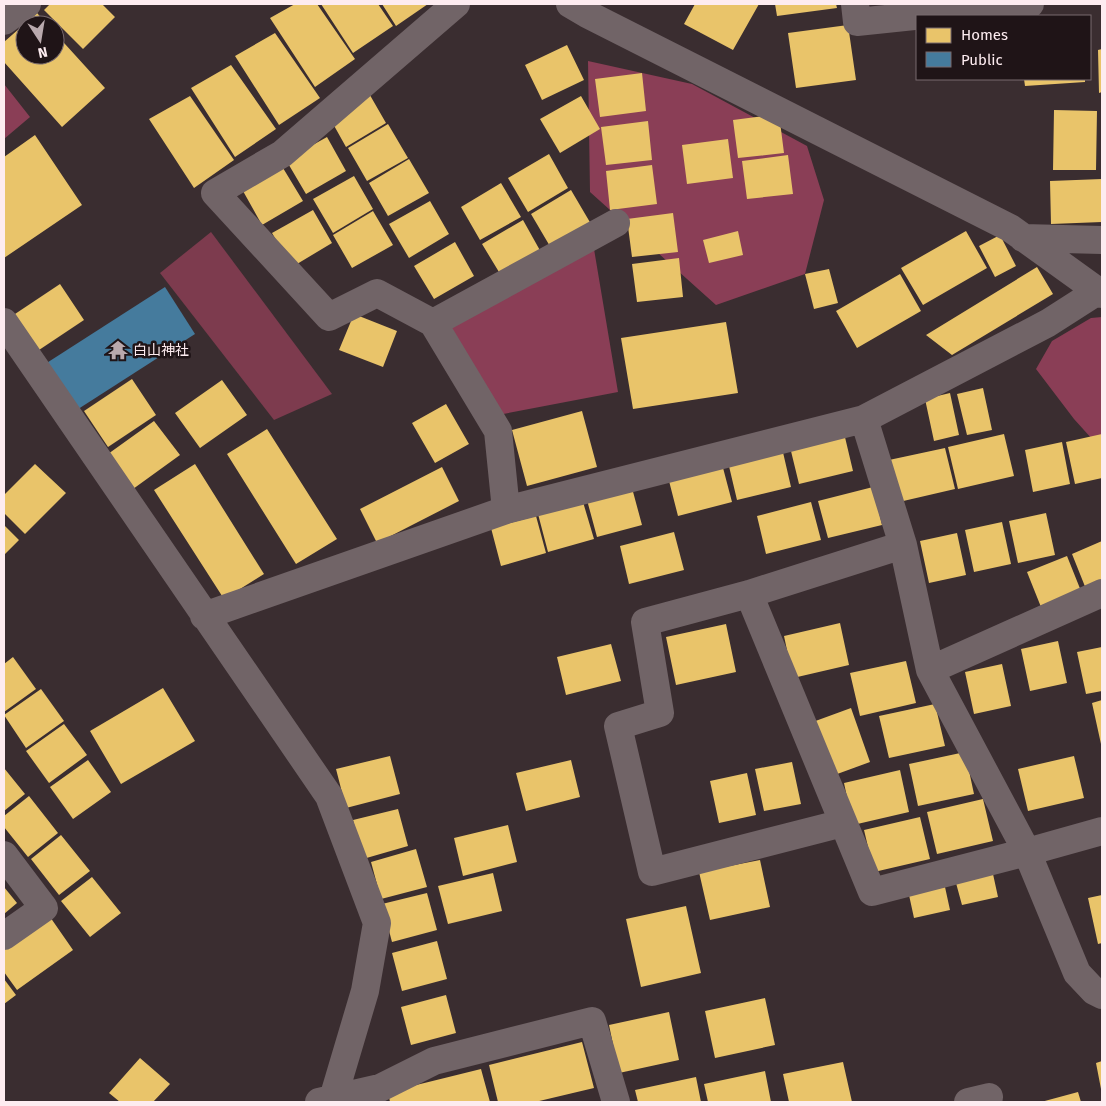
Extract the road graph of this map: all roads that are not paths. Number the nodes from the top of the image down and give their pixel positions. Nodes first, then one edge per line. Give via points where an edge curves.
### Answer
1 (27, 4) edge
2 (456, 4) edge
3 (855, 4) edge
4 (1030, 4) edge
5 (582, 7) edge
6 (924, 15) edge
7 (916, 16) edge
8 (4, 21) edge
9 (616, 223) dead end
10 (1023, 238) junction
11 (1102, 240) edge
12 (1100, 292) edge
13 (4, 322) edge
14 (433, 323) junction
15 (864, 419) junction
16 (506, 510) junction
17 (904, 545) junction
18 (1102, 593) edge
19 (749, 594) junction
20 (204, 616) junction
21 (930, 670) junction
22 (844, 824) junction
23 (1102, 830) edge
24 (1028, 852) junction
25 (4, 855) edge
26 (4, 936) edge
27 (1102, 995) edge
28 (327, 1102) edge
29 (616, 1102) edge

1 - 8 street
2 - 14 street via 282,154 215,193 329,317 377,293
3 - 7 street via 857,22
4 - 6 street
5 - 10 street
9 - 14 street
10 - 11 street
10 - 12 street
12 - 15 street via 1048,323
13 - 20 street
14 - 16 street via 498,431
15 - 16 street
15 - 17 street
16 - 20 street
17 - 19 street
17 - 21 street
18 - 21 street
19 - 22 street
19 - 22 street via 645,622 660,713 618,726 652,872
20 - 28 street via 329,796 377,923 365,991 343,1066
21 - 24 street
22 - 24 street via 872,892
23 - 24 street
24 - 27 street via 1077,973
25 - 26 street via 44,908
28 - 29 street via 380,1088 434,1061 592,1021

